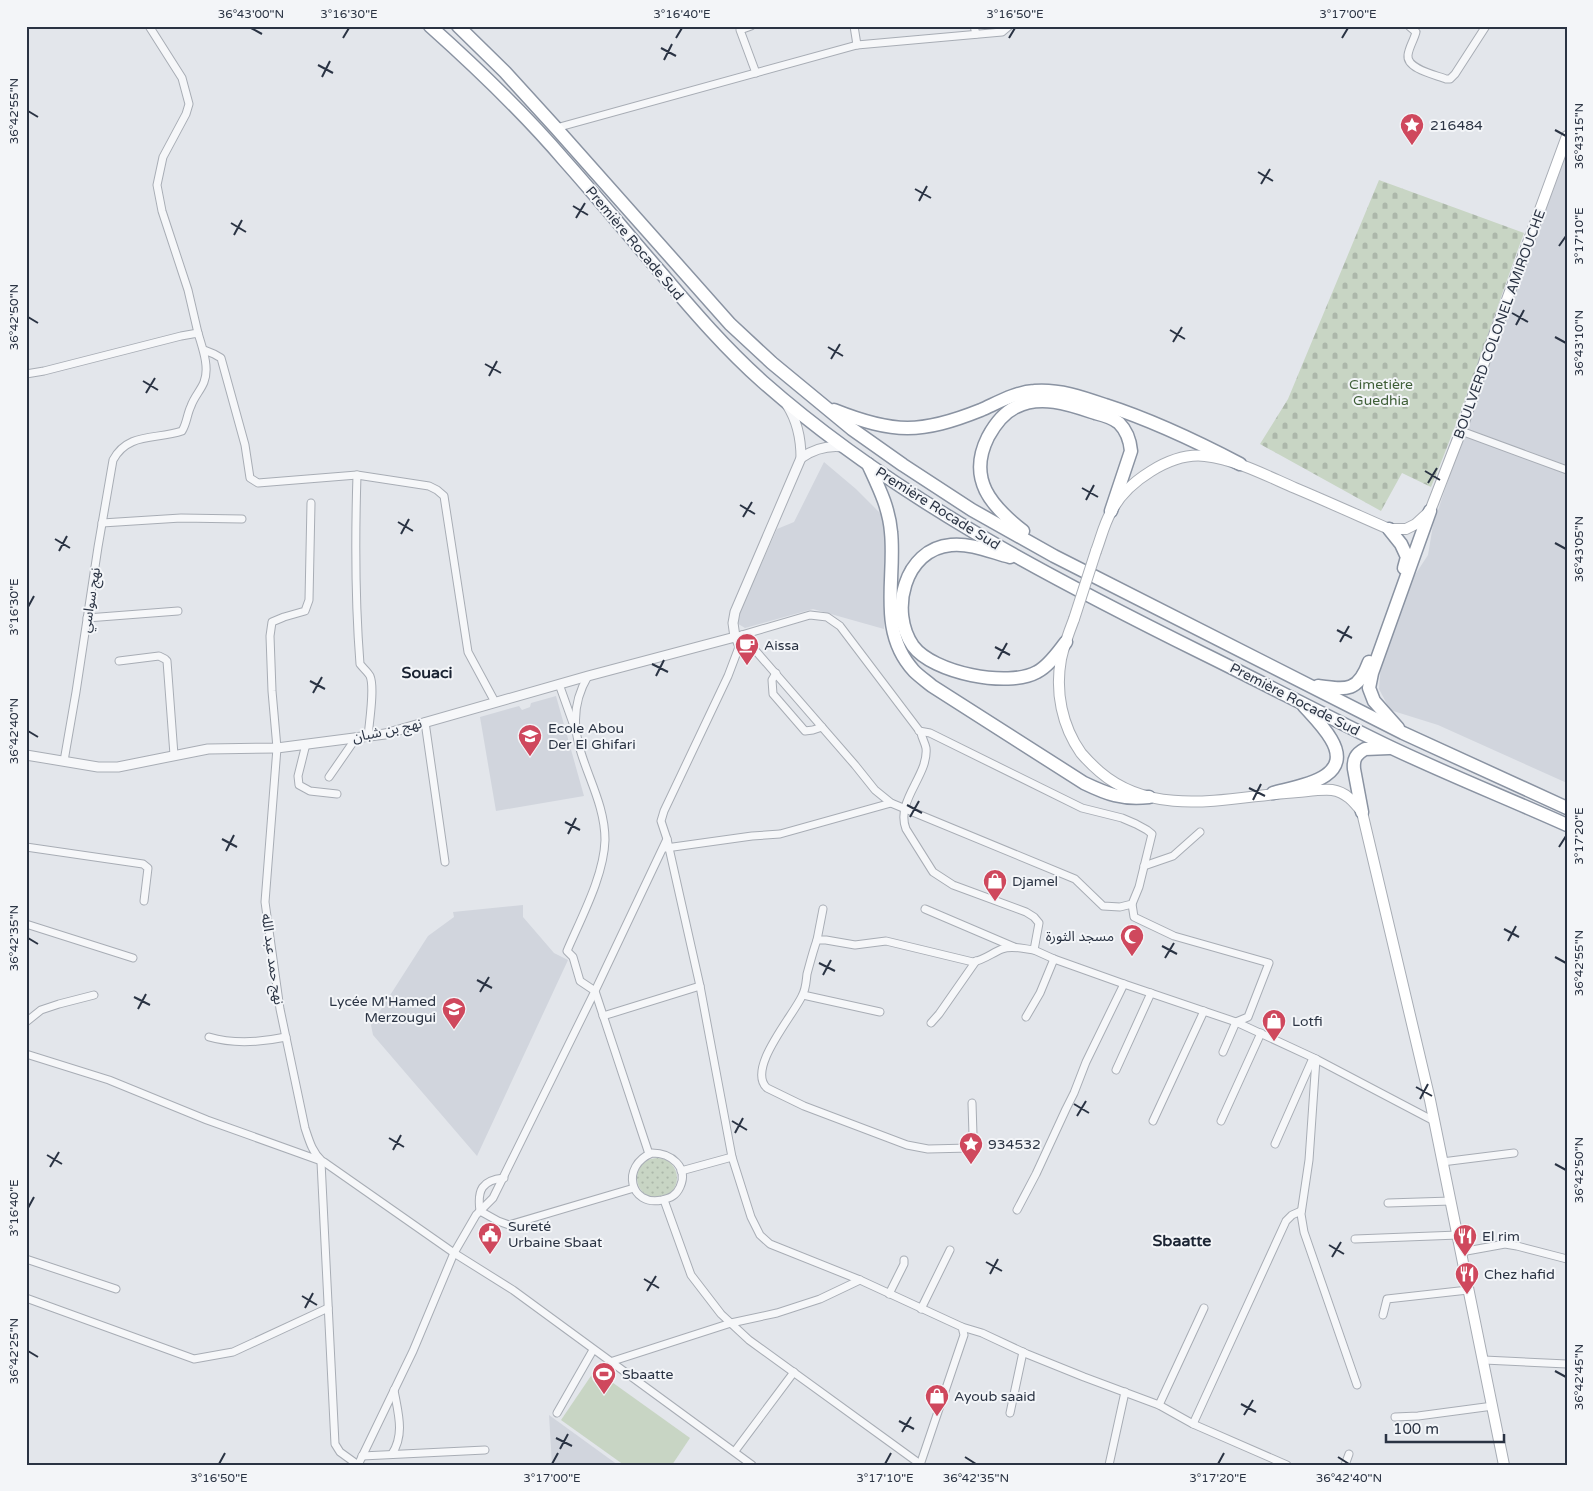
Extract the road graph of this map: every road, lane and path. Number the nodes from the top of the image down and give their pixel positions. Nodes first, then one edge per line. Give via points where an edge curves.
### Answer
1 (149, 26) edge
2 (430, 26) edge
3 (458, 26) edge
4 (751, 26) edge
5 (854, 26) edge
6 (1010, 26) edge
7 (1409, 26) edge
8 (1486, 26) edge
9 (739, 28) edge
10 (975, 30) edge
11 (856, 45) junction
12 (756, 73) junction
13 (556, 128) junction
14 (1567, 136) edge
15 (198, 332) junction
16 (204, 350) junction
17 (26, 374) edge
18 (784, 401) junction
19 (822, 405) junction
20 (1461, 431) junction
21 (844, 447) junction
22 (801, 458) junction
23 (868, 464) junction
24 (1240, 464) junction
25 (1567, 470) edge
26 (357, 475) junction
27 (311, 502) dead end
28 (1111, 511) junction
29 (1430, 511) junction
30 (242, 519) dead end
31 (102, 523) junction
32 (1389, 529) junction
33 (1054, 556) junction
34 (1028, 562) junction
35 (178, 611) dead end
36 (87, 618) junction
37 (738, 636) junction
38 (1066, 642) junction
39 (120, 661) dead end
40 (776, 673) junction
41 (588, 676) junction
42 (559, 684) junction
43 (1310, 685) junction
44 (495, 702) junction
45 (1301, 702) junction
46 (426, 722) junction
47 (822, 726) junction
48 (575, 729) junction
49 (918, 730) junction
50 (1403, 733) junction
51 (368, 737) junction
52 (356, 738) junction
53 (306, 744) junction
54 (277, 748) junction
55 (1393, 748) junction
56 (26, 755) edge
57 (174, 756) junction
58 (64, 761) junction
59 (329, 777) dead end
60 (337, 794) dead end
61 (1273, 794) junction
62 (1148, 797) junction
63 (890, 803) junction
64 (1567, 808) edge
65 (904, 809) junction
66 (1362, 812) junction
67 (1567, 825) edge
68 (1200, 832) dead end
69 (26, 847) edge
70 (666, 848) junction
71 (444, 862) dead end
72 (1144, 866) junction
73 (144, 901) dead end
74 (1132, 904) junction
75 (823, 909) dead end
76 (925, 909) dead end
77 (26, 924) edge
78 (816, 940) junction
79 (1017, 948) junction
80 (1034, 950) junction
81 (133, 958) dead end
82 (1054, 959) junction
83 (976, 962) junction
84 (1124, 984) junction
85 (700, 986) junction
86 (595, 991) junction
87 (1151, 993) junction
88 (94, 995) dead end
89 (803, 995) junction
90 (1204, 1011) junction
91 (880, 1012) dead end
92 (603, 1016) junction
93 (1026, 1017) dead end
94 (26, 1022) edge
95 (1236, 1022) junction
96 (931, 1023) dead end
97 (1261, 1033) junction
98 (286, 1036) junction
99 (209, 1037) dead end
100 (1223, 1052) dead end
101 (26, 1054) edge
102 (1315, 1058) junction
103 (1116, 1070) dead end
104 (972, 1103) dead end
105 (1153, 1121) dead end
106 (1221, 1121) dead end
107 (1434, 1121) junction
108 (1275, 1144) dead end
109 (1514, 1153) dead end
110 (649, 1154) junction
111 (732, 1157) junction
112 (323, 1162) junction
113 (1442, 1162) junction
114 (681, 1171) junction
115 (504, 1178) junction
116 (634, 1188) junction
117 (664, 1200) junction
118 (1451, 1201) junction
119 (1388, 1202) dead end
120 (1017, 1210) dead end
121 (480, 1211) junction
122 (1302, 1211) junction
123 (1458, 1235) junction
124 (1355, 1239) dead end
125 (950, 1250) dead end
126 (1461, 1252) junction
127 (454, 1253) junction
128 (26, 1259) edge
129 (1567, 1259) edge
130 (904, 1260) dead end
131 (860, 1280) junction
132 (116, 1289) dead end
133 (1468, 1290) junction
134 (889, 1294) junction
135 (26, 1298) edge
136 (328, 1308) junction
137 (1204, 1308) dead end
138 (921, 1309) junction
139 (1383, 1315) dead end
140 (731, 1323) junction
141 (962, 1327) junction
142 (593, 1350) junction
143 (1023, 1352) junction
144 (1484, 1360) junction
145 (610, 1362) junction
146 (1567, 1364) edge
147 (794, 1372) junction
148 (1357, 1385) dead end
149 (394, 1390) junction
150 (1125, 1392) junction
151 (1159, 1405) junction
152 (1493, 1406) junction
153 (557, 1413) dead end
154 (1010, 1413) dead end
155 (1395, 1417) dead end
156 (1193, 1424) junction
157 (485, 1450) dead end
158 (735, 1451) junction
159 (392, 1454) junction
160 (1349, 1454) dead end
161 (362, 1456) junction
162 (920, 1464) edge
163 (358, 1465) edge
164 (752, 1465) edge
165 (1108, 1465) edge
166 (1287, 1465) edge
167 (1345, 1465) edge
168 (1504, 1465) edge

1 - 15 street via 182,78 188,104 186,114 162,157 157,184
2 - 18 highway, Première Rocade Sud via 477,68 562,156 712,334
3 - 13 highway, Première Rocade Sud
4 - 9 street
5 - 11 street
6 - 10 street via 1002,32
7 - 8 street via 1416,32 1408,60 1416,68 1446,79 1455,74
9 - 12 street
10 - 11 street
11 - 12 street
12 - 13 street
13 - 19 highway, Première Rocade Sud via 730,324
14 - 20 main road, BOULVERD COLONEL AMIROUCHE
15 - 16 street
15 - 17 street
16 - 26 street via 221,358 253,481
16 - 31 street, نهج سواسي via 205,380 190,406 182,431 136,440 127,444 113,460
18 - 21 highway, Première Rocade Sud
18 - 22 street via 796,422
19 - 24 highway via 886,427 913,429 932,427 1032,391 1069,393 1158,424
19 - 33 highway, Première Rocade Sud via 964,505
20 - 25 street
20 - 29 main road, BOULVERD COLONEL AMIROUCHE
21 - 22 street via 826,446
21 - 23 highway, Première Rocade Sud
22 - 37 street via 735,612 733,623
23 - 34 highway, Première Rocade Sud
23 - 62 highway via 889,518 892,627 901,651 914,670 939,690 1084,783 1116,796
24 - 28 main road via 1204,456 1176,459 1145,474
24 - 32 main road
26 - 44 street via 430,486 444,496 468,652
26 - 51 street via 356,615 360,664 371,679
27 - 54 street, نهج حمد عبد الله via 309,600 306,609 275,620 271,629
28 - 33 highway via 1131,451 1130,441 1120,424 1112,418 1068,404 1043,401 1026,403 1003,415 987,440 980,475 987,494 1004,516
28 - 38 main road, bridge
29 - 32 main road via 1416,524
29 - 50 highway via 1369,688 1374,701
30 - 31 street via 181,518
31 - 36 street, نهج سواسي
32 - 43 highway via 1407,557 1364,674 1356,684 1342,689
33 - 43 highway, Première Rocade Sud
34 - 38 highway via 967,544 949,545 928,552 915,565 902,594 904,631 914,648 925,658 962,673 1008,679 1037,672
34 - 45 highway, Première Rocade Sud via 1116,610
35 - 36 street
36 - 58 street, نهج سواسي
37 - 40 street
37 - 41 street, نهج بن شبان
37 - 49 street via 810,615 827,617 840,626
37 - 70 street via 739,648 728,676 664,811 661,821 667,839
38 - 62 main road via 1061,659 1061,711 1074,743 1086,759 1108,778
39 - 57 street via 159,656 165,659
40 - 47 street
40 - 47 street via 772,680 773,694 805,731
41 - 42 street, نهج بن شبان
41 - 48 street via 579,693
42 - 44 street, نهج بن شبان
42 - 48 street
43 - 50 highway, Première Rocade Sud
44 - 46 street, نهج بن شبان
45 - 55 highway, Première Rocade Sud
45 - 61 highway via 1330,738 1337,755 1336,763 1325,778
46 - 51 street, نهج بن شبان
46 - 71 street
47 - 63 street via 875,790
48 - 86 street via 604,825 605,841 595,884 567,951 573,957 580,981
49 - 65 street via 926,748 925,761
49 - 72 street via 1082,808 1122,818 1148,830 1152,834
50 - 64 highway, Première Rocade Sud
51 - 52 street, نهج بن شبان
52 - 53 street, نهج بن شبان
52 - 59 street
53 - 54 street, نهج بن شبان
53 - 60 street via 298,776 299,785 310,791
54 - 57 street, نهج بن شبان via 208,748
54 - 98 street, نهج حمد عبد الله via 265,902
55 - 66 highway via 1365,748 1355,757 1354,769
55 - 67 highway, Première Rocade Sud
56 - 58 street, نهج بن شبان
57 - 58 street, نهج بن شبان via 118,767
61 - 62 main road via 1204,802
61 - 66 main road via 1332,790 1348,796
63 - 65 street
63 - 70 street via 780,834
65 - 74 street via 1075,879 1103,906
65 - 80 street via 906,829 933,872 953,885 1034,917 1038,923
66 - 107 main road
68 - 72 street via 1173,856
69 - 73 street via 143,864 148,868
70 - 85 street
70 - 86 street
72 - 74 street
74 - 95 street via 1134,917 1174,936 1269,964 1248,1017
75 - 78 street
76 - 79 street
77 - 81 street
78 - 83 street via 854,945 886,941
78 - 89 street
79 - 80 street
79 - 83 street via 1003,948
80 - 82 street
82 - 84 street
82 - 93 street
83 - 96 street
84 - 87 street
84 - 120 street
85 - 92 street
85 - 111 street
86 - 92 street
86 - 115 street
87 - 90 street
87 - 103 street
88 - 94 street via 41,1010
89 - 91 street
89 - 104 street via 767,1056 761,1078 768,1088 804,1106 907,1145 928,1149 970,1148
90 - 95 street
90 - 105 street
92 - 110 street
95 - 97 street
95 - 100 street
97 - 102 street
97 - 106 street
98 - 99 street via 264,1042
98 - 112 street, نهج حمد عبد الله via 306,1128 311,1145
101 - 112 street via 109,1080
102 - 107 street
102 - 108 street
102 - 122 street via 1309,1160
107 - 113 main road
109 - 113 street
110 - 114 street via 669,1156
110 - 116 street via 637,1162 633,1171
111 - 114 street
111 - 131 street via 760,1235 770,1244
112 - 127 street
112 - 136 street
113 - 118 main road
114 - 117 street via 681,1185 677,1193
115 - 121 street via 494,1198
115 - 121 street via 492,1179 484,1185
116 - 117 street via 645,1200
116 - 121 street via 510,1225
117 - 140 street via 691,1275
118 - 119 street
118 - 123 main road
121 - 127 street
122 - 148 street via 1304,1232
122 - 156 street via 1286,1221
123 - 124 street
123 - 126 main road
125 - 138 street
126 - 129 street via 1504,1244
126 - 133 main road
127 - 142 street via 512,1290
127 - 149 street
128 - 132 street
130 - 134 street
131 - 134 street
131 - 140 street via 820,1300
133 - 139 street via 1387,1299
133 - 144 main road
134 - 138 street
135 - 136 street via 194,1359 233,1352
136 - 163 street via 335,1444 340,1452
137 - 151 street
138 - 141 street
140 - 145 street
140 - 147 street
141 - 143 street
141 - 162 street via 964,1335
142 - 145 street
142 - 153 street
143 - 150 street
143 - 154 street
144 - 146 street
144 - 152 main road
145 - 158 street
147 - 158 street
147 - 162 street
149 - 159 street via 400,1433
149 - 161 street
150 - 151 street
150 - 165 street
151 - 156 street
152 - 155 street
152 - 168 main road
156 - 166 street
157 - 159 street
158 - 164 street
159 - 161 street
160 - 167 street
161 - 163 street

